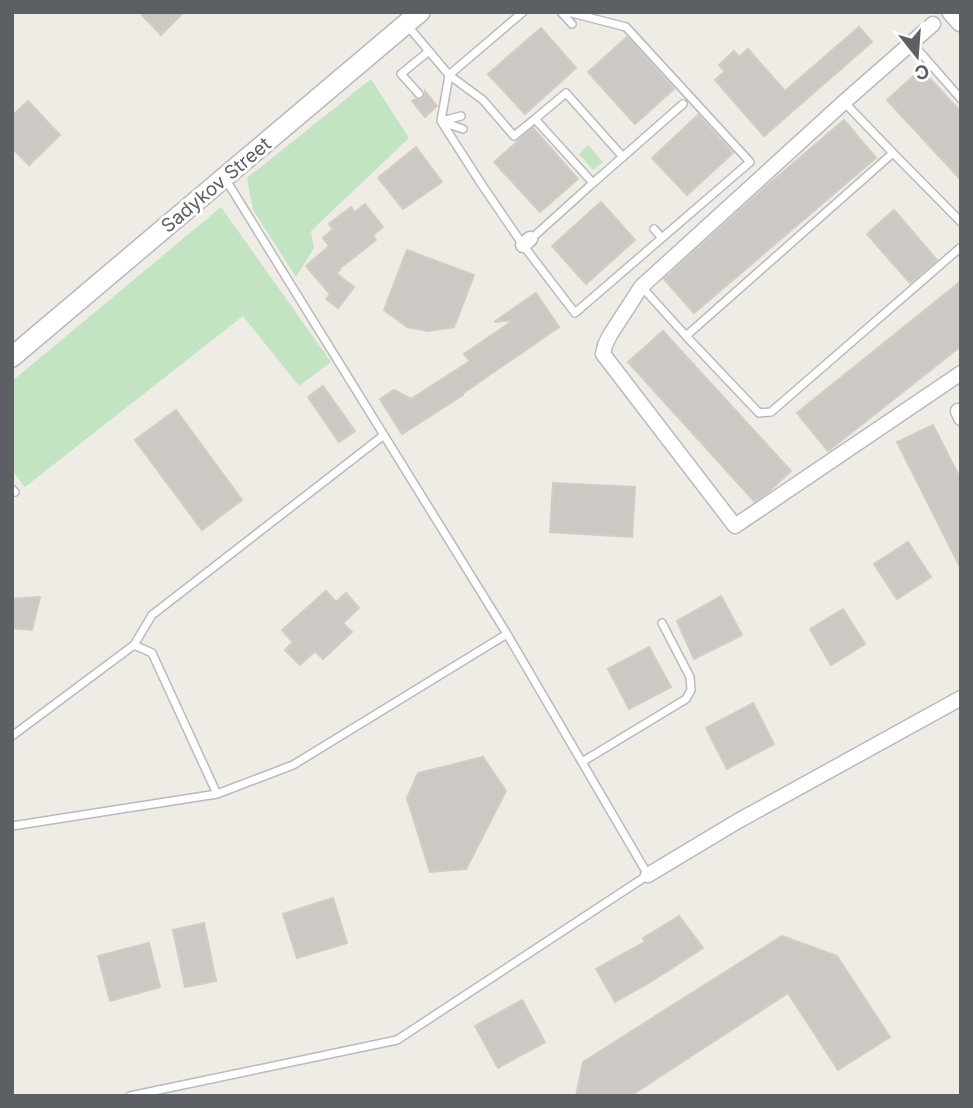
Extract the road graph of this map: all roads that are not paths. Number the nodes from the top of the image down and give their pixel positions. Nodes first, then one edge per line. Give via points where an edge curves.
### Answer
1 (523, 12) edge
2 (561, 12) edge
3 (568, 12) edge
4 (952, 12) edge
5 (413, 18) edge
6 (961, 22) edge
7 (572, 24) dead end
8 (933, 24) dead end
9 (912, 43) junction
10 (429, 51) junction
11 (449, 75) junction
12 (419, 94) dead end
13 (961, 99) edge
14 (844, 102) junction
15 (683, 104) dead end
16 (461, 116) dead end
17 (535, 119) junction
18 (442, 121) junction
19 (463, 129) dead end
20 (893, 153) junction
21 (623, 157) junction
22 (225, 177) junction
23 (593, 184) junction
24 (961, 222) edge
25 (654, 229) dead end
26 (662, 237) junction
27 (526, 242) junction
28 (961, 247) edge
29 (641, 287) junction
30 (686, 336) junction
31 (12, 356) edge
32 (961, 373) edge
33 (384, 435) junction
34 (662, 623) dead end
35 (507, 634) junction
36 (134, 645) junction
37 (961, 698) edge
38 (12, 736) edge
39 (582, 762) junction
40 (217, 794) junction
41 (12, 826) edge
42 (648, 875) junction
43 (130, 1096) edge

1 - 11 lane
2 - 7 lane
3 - 26 lane via 626,27 750,162
4 - 6 street
5 - 10 lane
5 - 22 street, Sadykov Street
8 - 9 street
9 - 13 lane
9 - 14 street
10 - 11 lane
10 - 12 lane via 401,74
11 - 17 lane via 483,100 514,136
11 - 18 lane
14 - 20 lane
14 - 29 street
15 - 21 lane
16 - 18 lane
17 - 21 lane via 566,93
17 - 23 lane
18 - 19 lane
18 - 27 lane via 482,186
20 - 24 lane
20 - 30 lane
21 - 23 lane
22 - 31 street, Sadykov Street
22 - 33 lane
23 - 27 lane
25 - 26 lane
26 - 27 lane via 575,313
28 - 30 lane via 771,412 759,413
29 - 30 lane
29 - 32 street via 603,354 735,526
33 - 35 lane
33 - 36 lane via 152,615
34 - 39 lane via 690,677 691,690 685,699
35 - 39 lane
35 - 40 lane via 293,765
36 - 38 lane
36 - 40 lane via 152,653
37 - 42 street
39 - 42 lane
40 - 41 lane
42 - 43 lane via 397,1040

